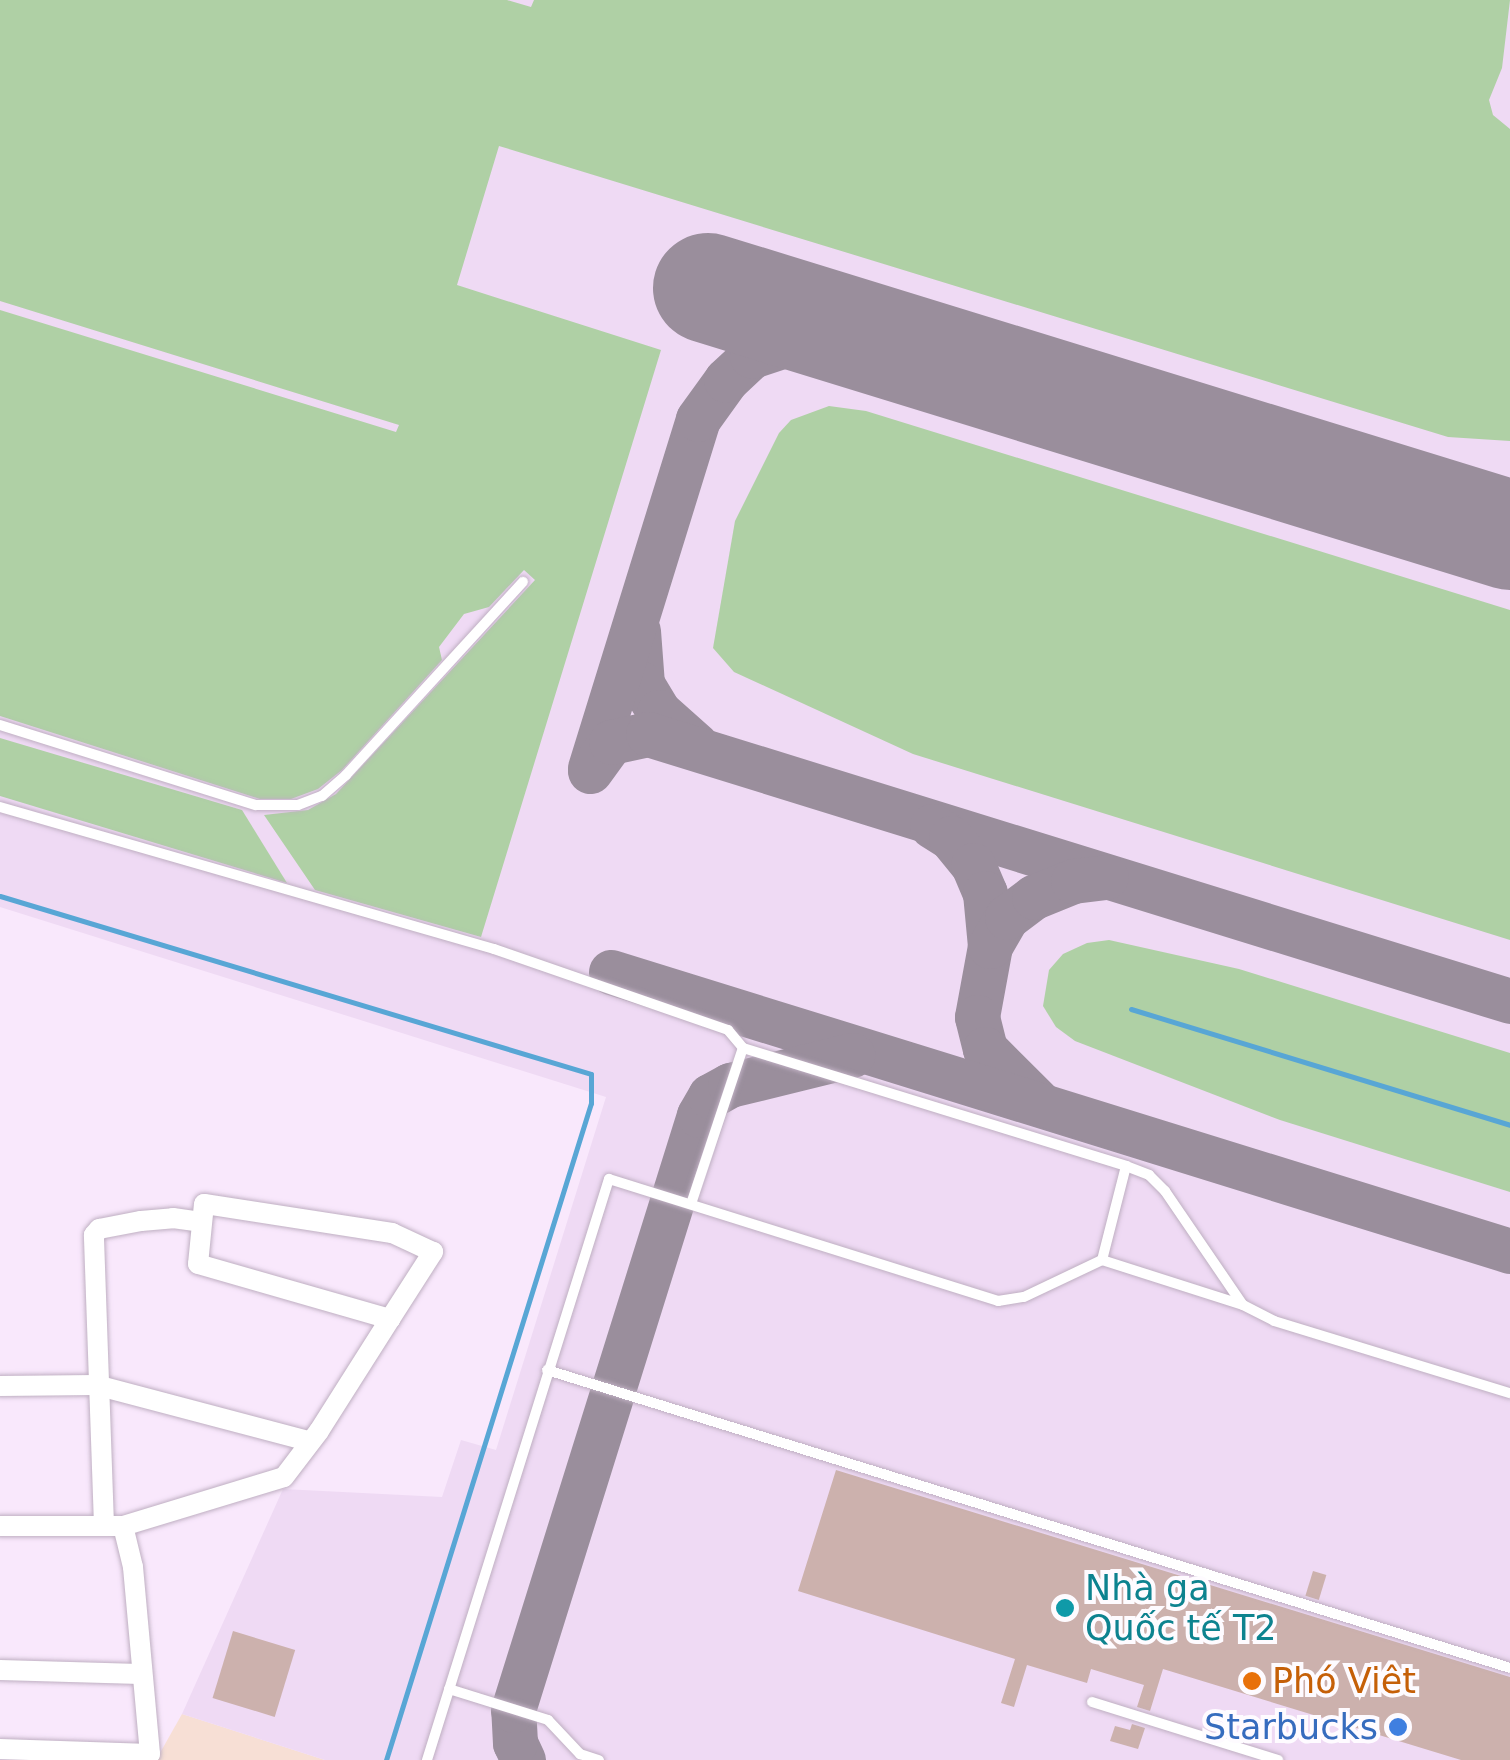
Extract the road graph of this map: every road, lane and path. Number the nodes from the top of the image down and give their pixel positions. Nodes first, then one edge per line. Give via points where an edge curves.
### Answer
1 (523, 582) dead end
2 (0, 725) edge
3 (0, 807) edge
4 (743, 1048) junction
5 (1126, 1166) junction
6 (691, 1204) junction
7 (202, 1222) junction
8 (1102, 1260) junction
9 (1243, 1304) junction
10 (390, 1320) junction
11 (547, 1370) junction
12 (96, 1385) junction
13 (0, 1386) edge
14 (1510, 1394) edge
15 (308, 1442) junction
16 (0, 1526) edge
17 (114, 1526) junction
18 (1510, 1668) edge
19 (0, 1670) edge
20 (140, 1674) junction
21 (449, 1689) junction
22 (1092, 1702) dead end
23 (0, 1748) edge
24 (427, 1760) edge
25 (599, 1760) edge
26 (1278, 1760) edge

1 - 2 lane via 346,776 298,805 256,805
3 - 4 lane via 494,949 728,1030
4 - 5 lane
4 - 6 lane
5 - 8 lane
5 - 9 lane via 1149,1175 1164,1191
6 - 8 lane via 998,1301 1024,1297
6 - 11 lane via 609,1179
7 - 10 street via 198,1264
7 - 10 street via 204,1204 238,1206 414,1241 433,1252
7 - 12 street via 140,1221 94,1235
8 - 9 lane
9 - 14 lane via 1274,1321
10 - 15 street
11 - 18 lane
11 - 21 lane
12 - 13 street
12 - 15 street
12 - 17 street
15 - 17 street via 284,1478
16 - 17 street
17 - 20 street via 133,1567
19 - 20 street
20 - 23 street via 150,1754
21 - 24 lane
21 - 25 lane via 548,1720 580,1754
22 - 26 lane

